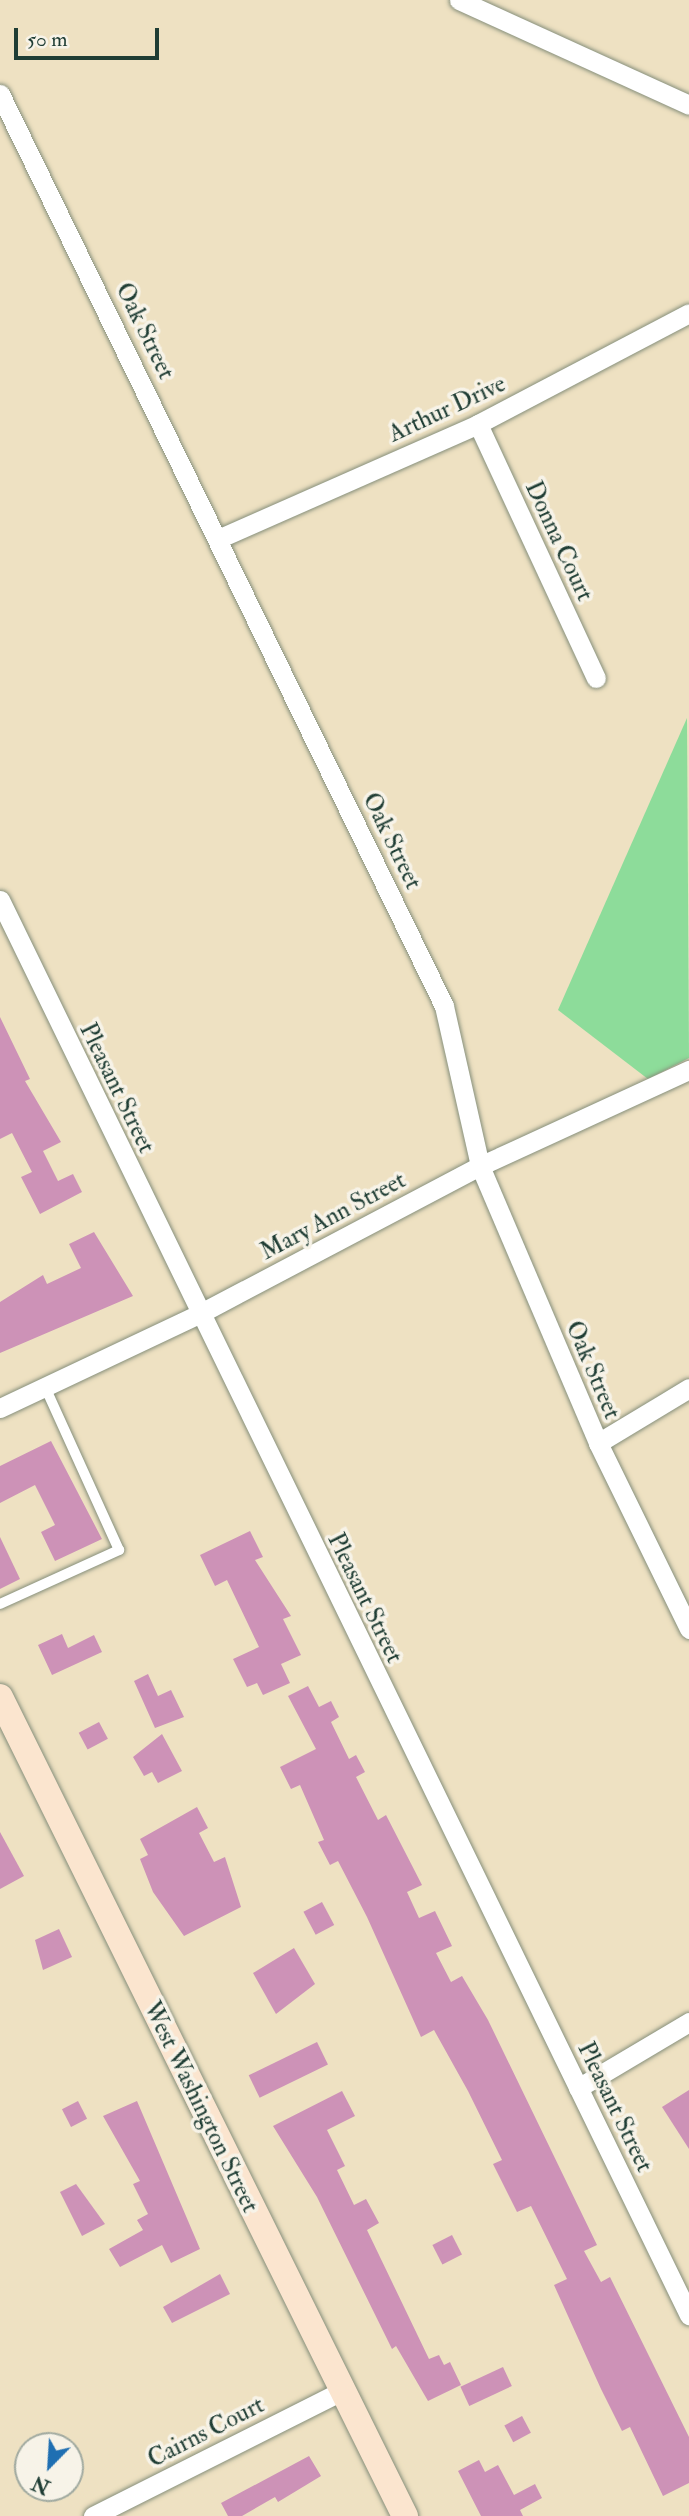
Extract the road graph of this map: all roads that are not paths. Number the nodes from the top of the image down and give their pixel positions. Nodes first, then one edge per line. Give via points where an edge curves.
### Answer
1 (459, 0) edge
2 (0, 94) edge
3 (689, 105) edge
4 (689, 313) edge
5 (478, 424) junction
6 (220, 538) junction
7 (596, 678) dead end
8 (0, 901) edge
9 (689, 1070) edge
10 (480, 1166) junction
11 (199, 1314) junction
12 (45, 1387) junction
13 (689, 1388) edge
14 (0, 1408) edge
15 (598, 1443) junction
16 (0, 1604) edge
17 (689, 1629) edge
18 (0, 1697) edge
19 (689, 2022) edge
20 (578, 2088) junction
21 (689, 2315) edge
22 (340, 2392) junction
23 (93, 2516) edge
24 (405, 2516) edge

1 - 3 street
2 - 6 street, Oak Street
4 - 5 street, Arthur Drive
5 - 6 street, Arthur Drive
5 - 7 street, Donna Court
6 - 10 street, Oak Street via 444,1006
8 - 11 street, Pleasant Street
9 - 10 street, Mary Ann Street
10 - 11 street, Mary Ann Street
10 - 15 street, Oak Street
11 - 12 street, Mary Ann Street
11 - 20 street, Pleasant Street
12 - 14 street, Mary Ann Street
12 - 16 lane via 119,1550
13 - 15 street
15 - 17 street, Oak Street
18 - 22 main road, West Washington Street
19 - 20 street
20 - 21 street, Pleasant Street
22 - 23 street, Cairns Court
22 - 24 main road, West Washington Street

